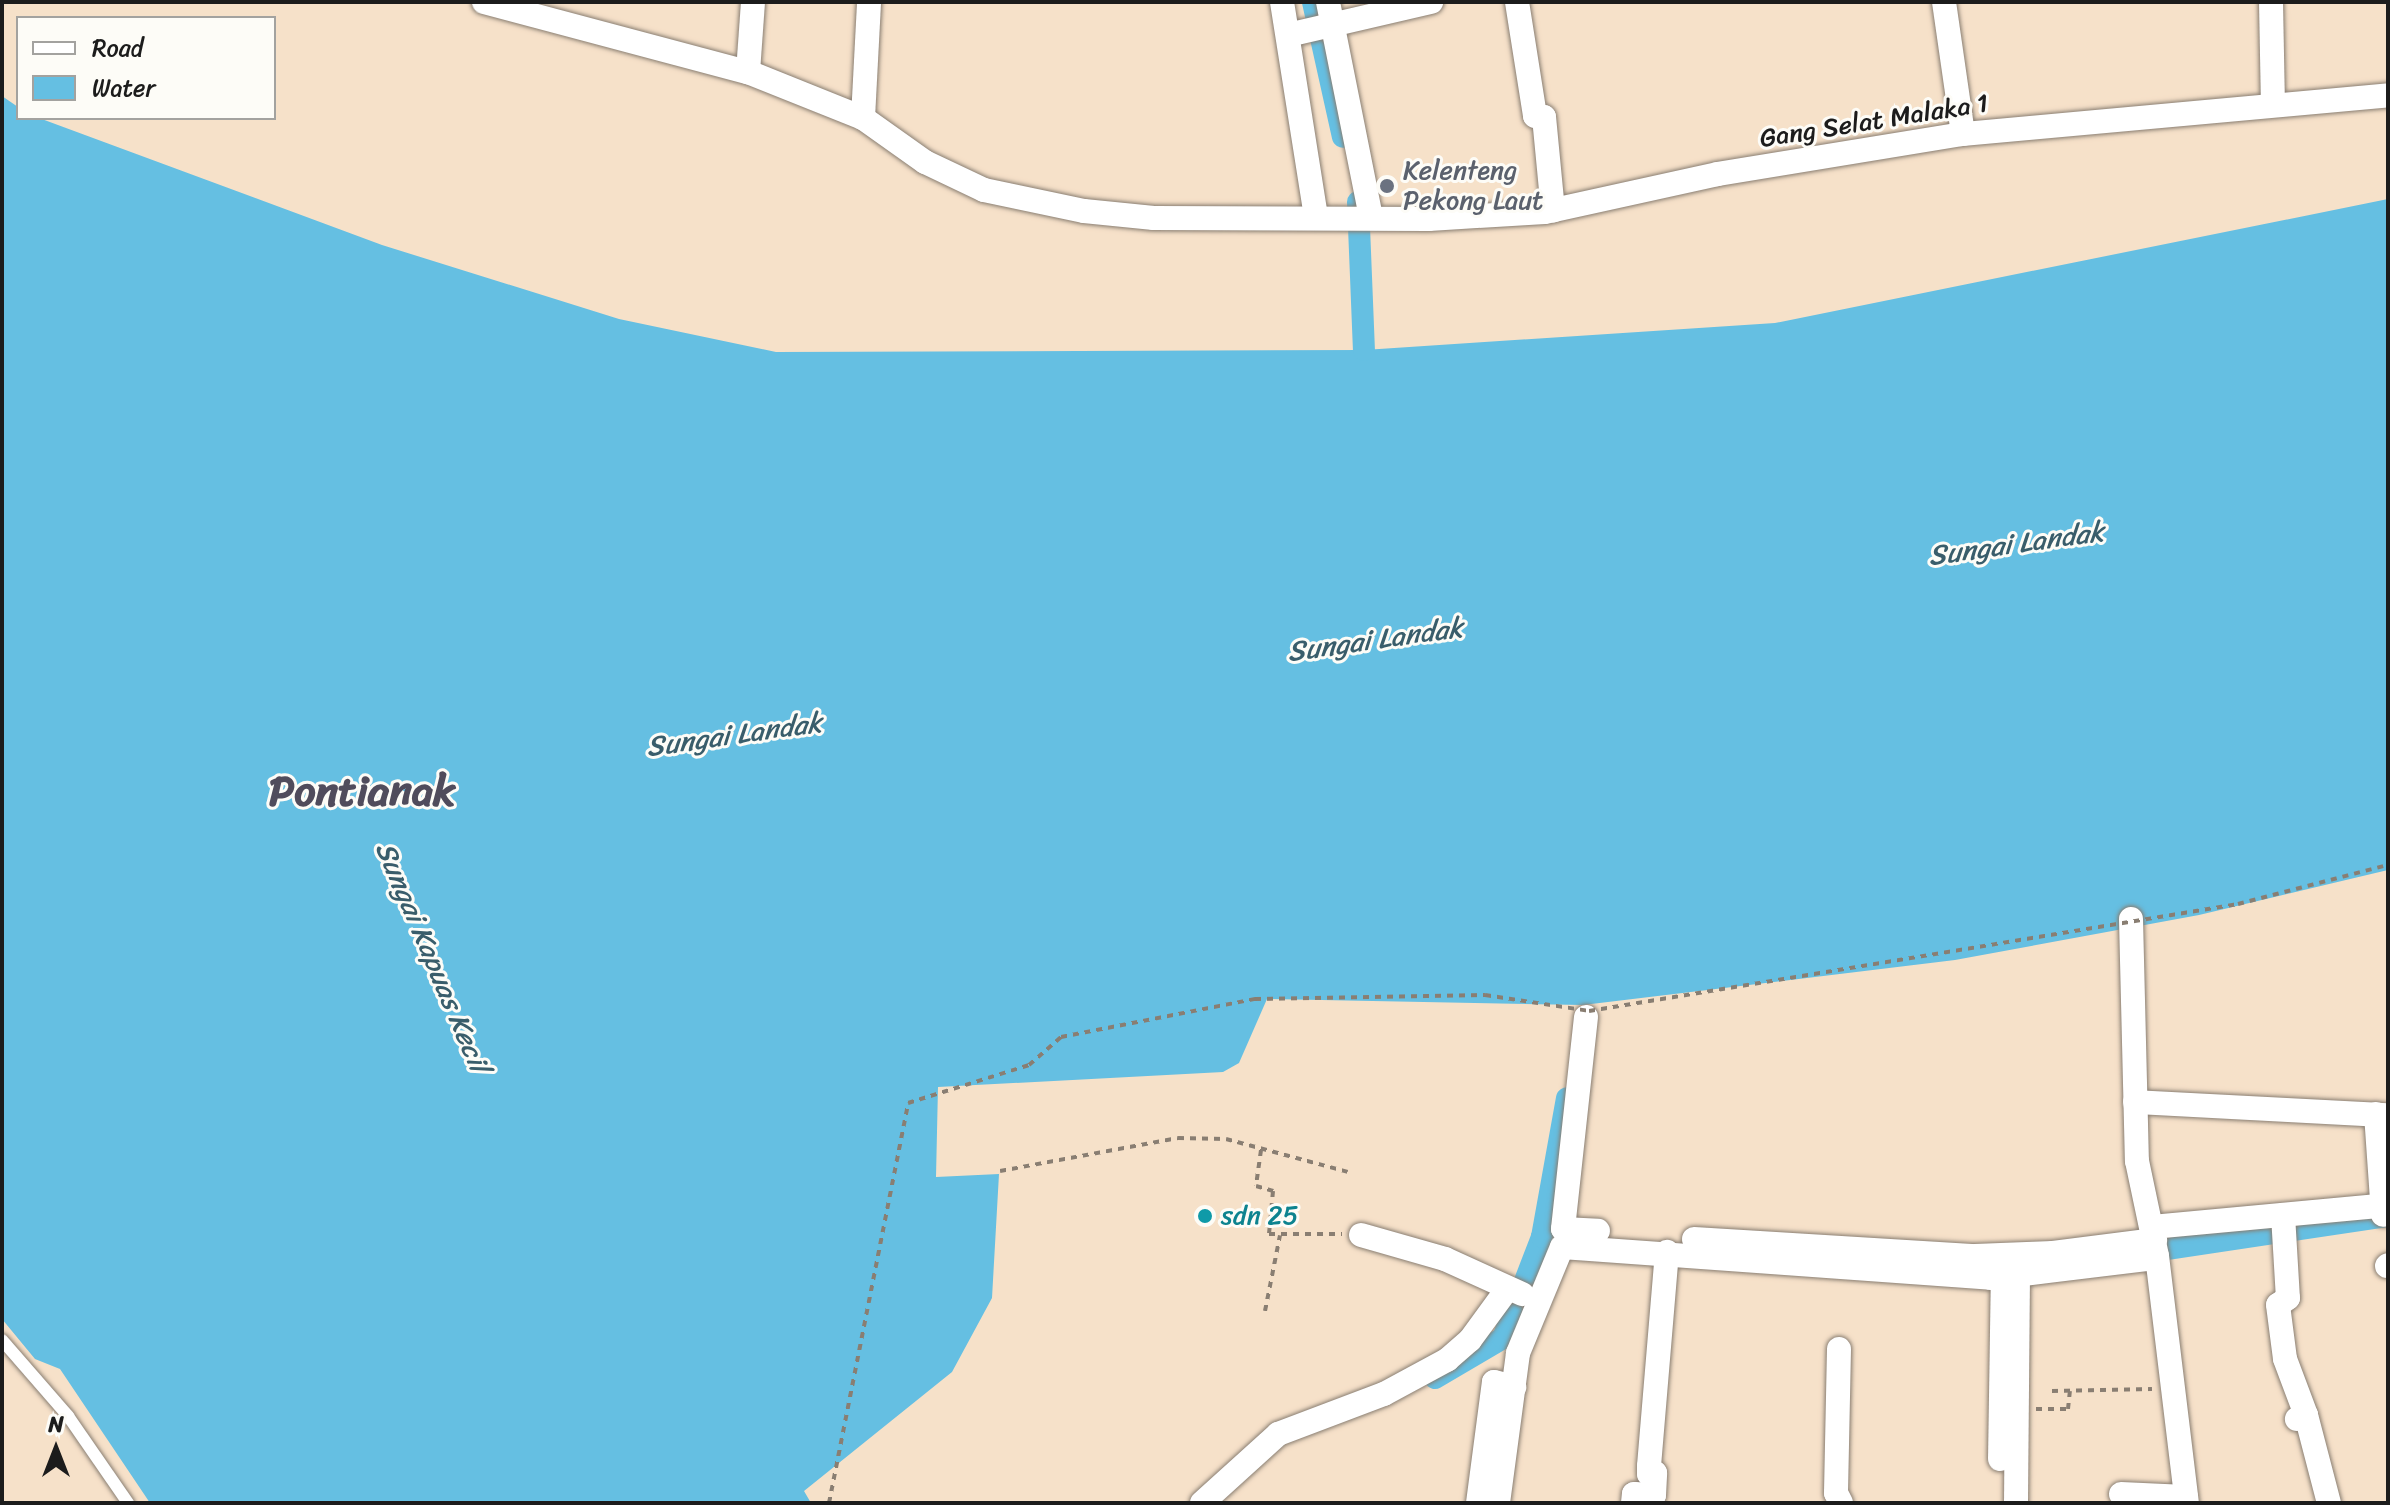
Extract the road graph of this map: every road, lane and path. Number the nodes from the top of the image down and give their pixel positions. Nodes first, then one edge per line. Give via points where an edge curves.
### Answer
1 (753, 2) edge
2 (869, 2) edge
3 (1282, 2) edge
4 (1328, 2) edge
5 (1431, 2) edge
6 (1517, 2) edge
7 (1944, 2) edge
8 (2271, 2) edge
9 (493, 3) edge
10 (1333, 27) junction
11 (1288, 35) junction
12 (748, 72) junction
13 (2388, 95) edge
14 (2273, 104) junction
15 (863, 118) junction
16 (1963, 134) junction
17 (1553, 211) junction
18 (1359, 216) junction
19 (1316, 217) junction
20 (2388, 865) edge
21 (2131, 919) dead end
22 (1586, 1017) dead end
23 (2135, 1102) junction
24 (1261, 1150) junction
25 (1000, 1171) dead end
26 (1348, 1172) dead end
27 (2385, 1208) edge
28 (2283, 1215) junction
29 (1280, 1235) junction
30 (1361, 1235) joint
31 (1562, 1238) junction
32 (2155, 1244) junction
33 (1749, 1251) junction
34 (1667, 1252) junction
35 (2104, 1256) junction
36 (1875, 1260) junction
37 (2012, 1276) junction
38 (1508, 1288) junction
39 (1539, 1301) junction
40 (1265, 1311) dead end
41 (2, 1340) edge
42 (1839, 1349) dead end
43 (1504, 1384) junction
44 (2170, 1389) junction
45 (2052, 1391) dead end
46 (2070, 1391) junction
47 (2029, 1410) dead end
48 (2121, 1494) dead end
49 (2186, 1500) edge
50 (128, 1503) edge
51 (829, 1503) edge
52 (1202, 1503) edge
53 (1478, 1503) edge
54 (1498, 1503) edge
55 (1633, 1503) edge
56 (1841, 1503) edge
57 (1999, 1503) edge
58 (2016, 1503) edge
59 (2329, 1503) edge

1 - 12 street
2 - 15 street
3 - 11 street
4 - 10 street
5 - 10 street
6 - 17 street via 1535,116 1544,117
7 - 16 street
8 - 14 street
9 - 12 street, Gang Selat Malaka 1
10 - 11 street
10 - 18 street
11 - 19 street
12 - 15 street, Gang Selat Malaka 1
13 - 14 street, Gang Selat Malaka 1
14 - 16 street, Gang Selat Malaka 1
15 - 19 street, Gang Selat Malaka 1 via 936,167 1015,198 1154,218
16 - 17 street, Gang Selat Malaka 1 via 1718,174
17 - 18 street, Gang Selat Malaka 1 via 1488,218
18 - 19 street, Gang Selat Malaka 1
20 - 51 path, bridge via 2238,904 1589,1011 1485,995 1255,999 1061,1037 1029,1065 908,1103
21 - 23 street
22 - 31 street
23 - 27 street via 2380,1114
23 - 32 street via 2137,1161
24 - 25 path via 1226,1139 1178,1138
24 - 26 path
24 - 29 path via 1256,1186 1273,1191 1269,1234
27 - 28 street
28 - 32 street
28 - 59 street via 2288,1298 2278,1305 2285,1359
29 - 30 path
29 - 40 path
30 - 38 street via 1445,1259
31 - 33 street
31 - 34 street
31 - 39 street
32 - 35 street
32 - 44 street
33 - 34 street
33 - 36 street
34 - 55 street via 1649,1466 1649,1474 1655,1473 1654,1495 1634,1494
35 - 36 street
35 - 37 street
36 - 37 street
37 - 57 street
37 - 58 street
38 - 39 street
38 - 52 street via 1451,1371 1278,1434
39 - 43 street
41 - 50 lane via 68,1416
42 - 56 street via 1836,1493
43 - 53 street
43 - 54 street
44 - 46 path
44 - 49 street
45 - 46 path
46 - 47 path via 2068,1409
48 - 49 street

